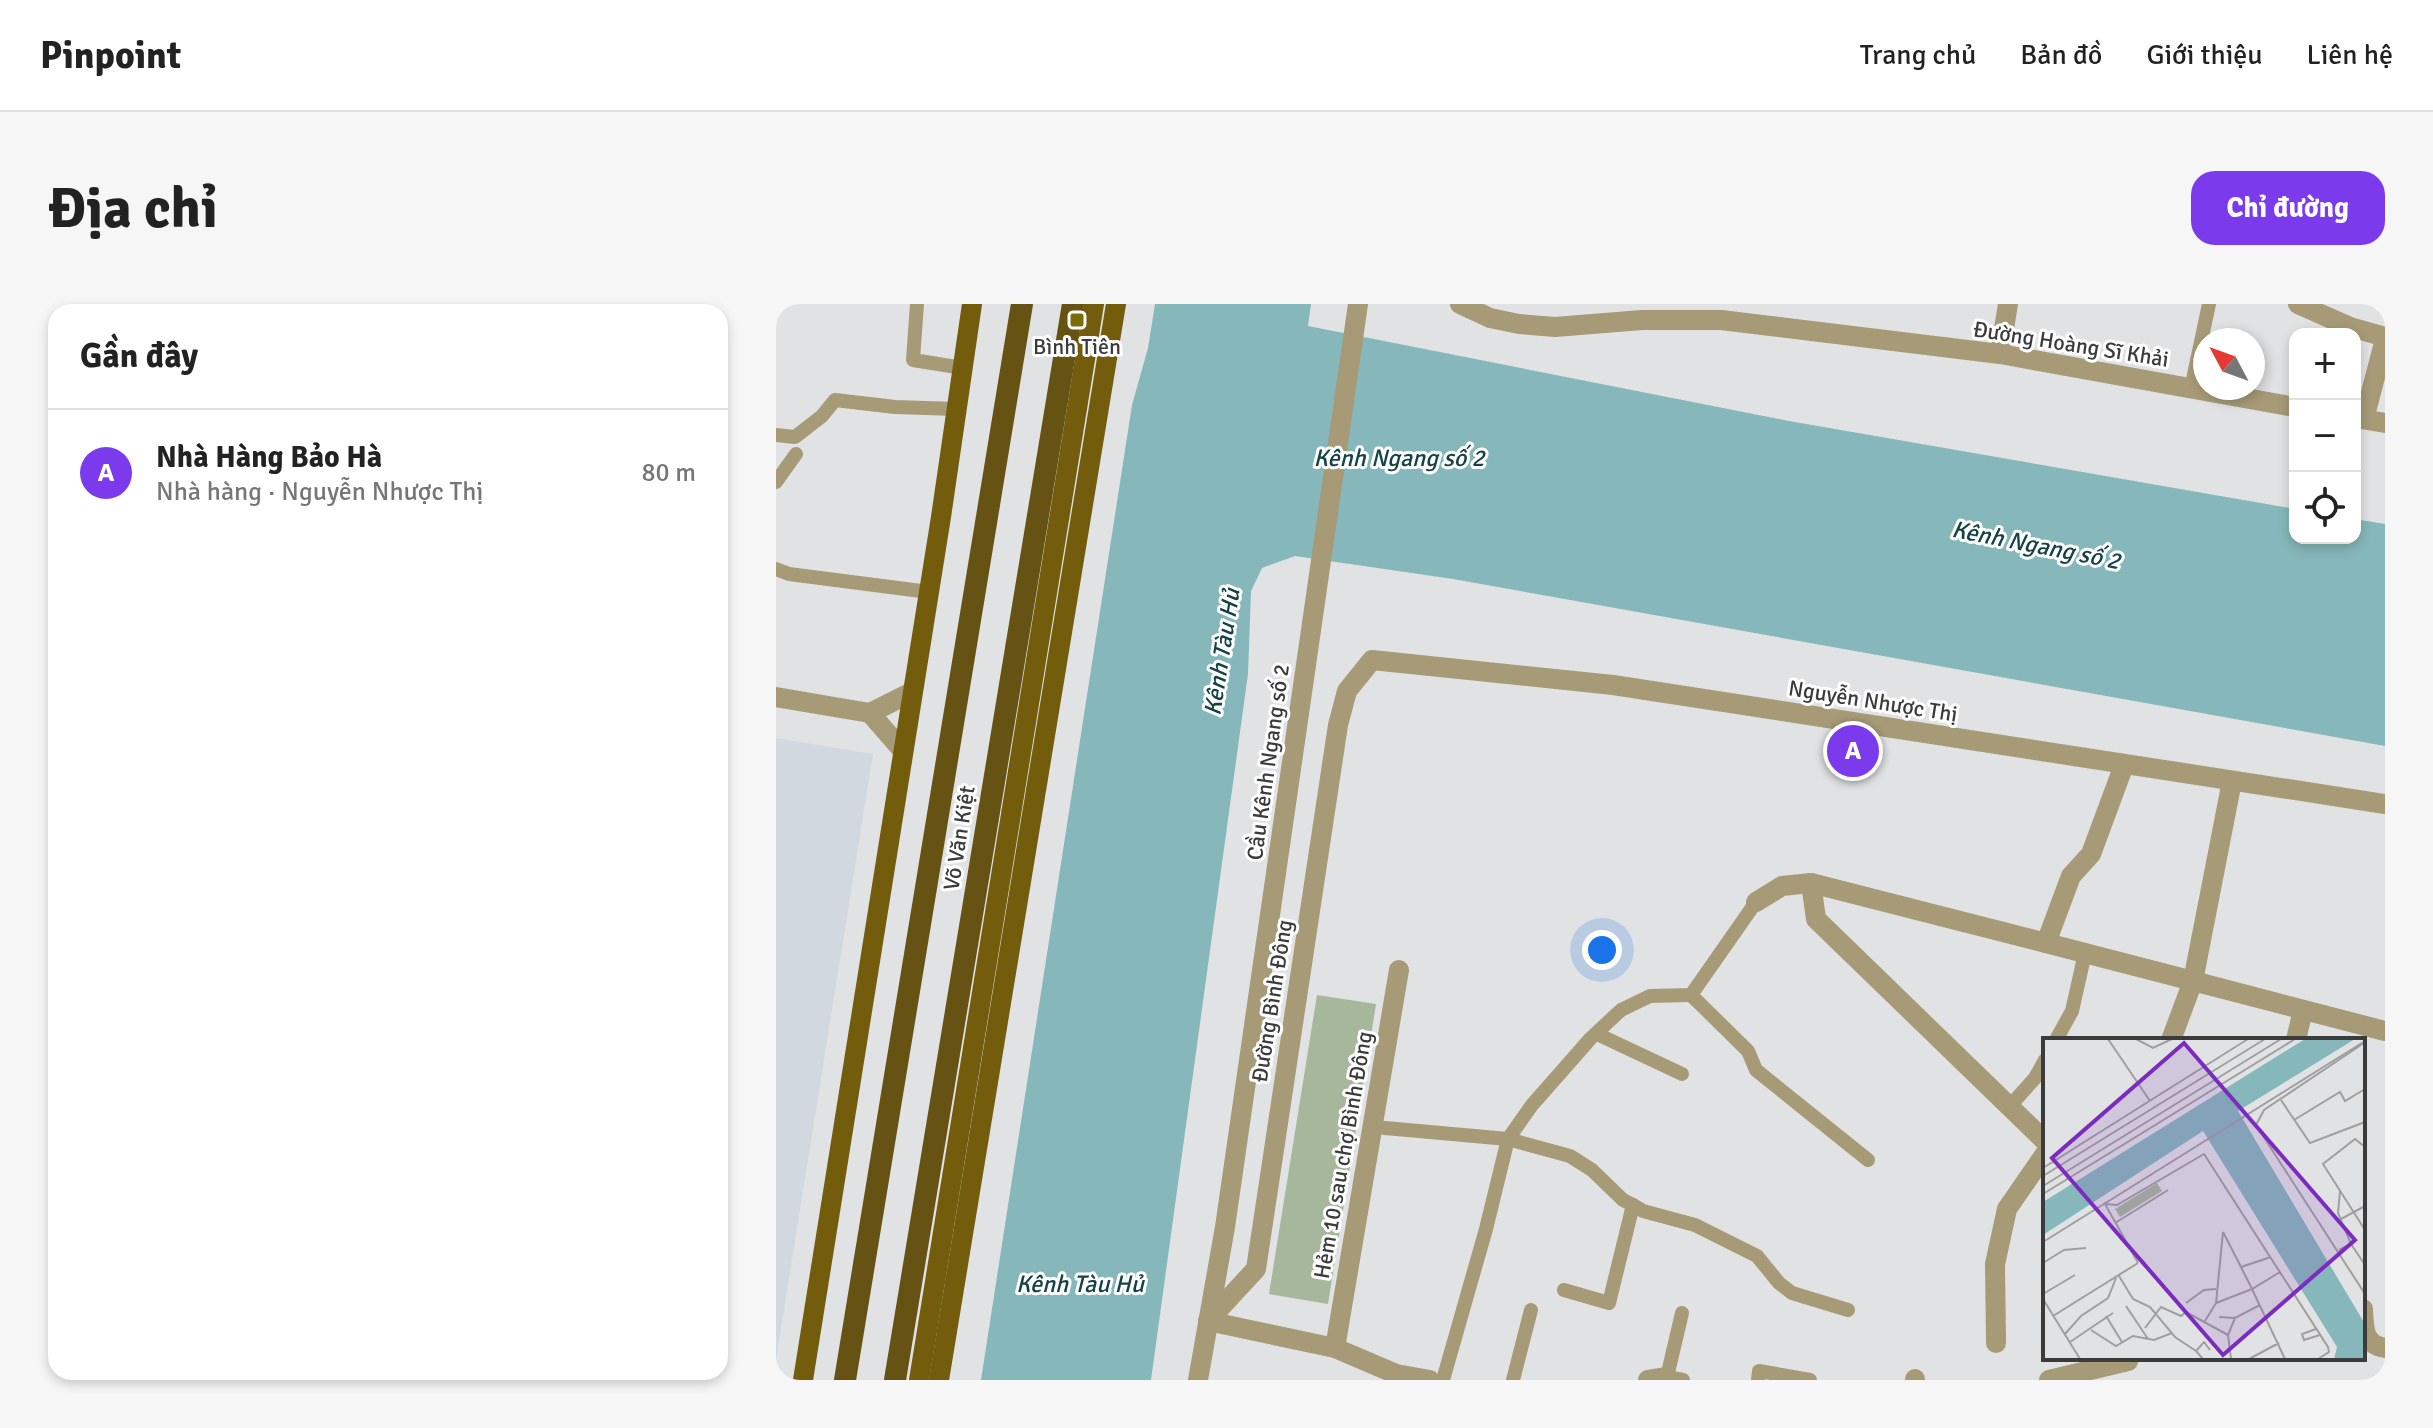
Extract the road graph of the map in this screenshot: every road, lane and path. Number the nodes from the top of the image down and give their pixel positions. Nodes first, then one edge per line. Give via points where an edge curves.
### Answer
1 (917, 304) edge
2 (972, 304) edge
3 (1022, 304) edge
4 (1073, 304) edge
5 (1094, 304) edge
6 (1116, 304) edge
7 (1358, 304) edge
8 (1460, 304) edge
9 (2008, 304) edge
10 (2209, 304) edge
11 (2298, 304) edge
12 (2385, 338) edge
13 (2000, 354) junction
14 (963, 368) junction
15 (2191, 389) junction
16 (2289, 406) edge
17 (956, 409) junction
18 (2361, 413) edge
19 (2361, 419) edge
20 (2385, 423) edge
21 (776, 435) edge
22 (796, 454) dead end
23 (776, 482) edge
24 (776, 569) edge
25 (929, 592) junction
26 (1359, 676) joint
27 (912, 692) junction
28 (776, 697) edge
29 (870, 713) junction
30 (903, 751) junction
31 (2124, 765) junction
32 (2232, 781) junction
33 (2385, 804) edge
34 (1811, 883) junction
35 (1756, 902) joint
36 (2046, 943) junction
37 (2085, 953) junction
38 (1399, 970) dead end
39 (2193, 981) junction
40 (1691, 995) junction
41 (2303, 1010) junction
42 (2385, 1031) edge
43 (1597, 1034) junction
44 (2057, 1038) edge
45 (2172, 1038) edge
46 (2296, 1038) edge
47 (2043, 1064) edge
48 (1682, 1074) dead end
49 (2010, 1106) junction
50 (1374, 1127) junction
51 (1508, 1139) junction
52 (2043, 1139) edge
53 (2043, 1157) edge
54 (1868, 1160) dead end
55 (1633, 1205) junction
56 (1564, 1290) dead end
57 (1531, 1310) dead end
58 (1848, 1310) dead end
59 (1682, 1313) dead end
60 (1208, 1321) junction
61 (2365, 1335) edge
62 (1996, 1343) dead end
63 (1335, 1348) junction
64 (2385, 1348) edge
65 (2128, 1360) edge
66 (1386, 1375) edge
67 (1666, 1379) edge
68 (803, 1380) edge
69 (845, 1380) edge
70 (895, 1380) edge
71 (919, 1380) edge
72 (939, 1380) edge
73 (1198, 1380) edge
74 (1430, 1380) edge
75 (1443, 1380) edge
76 (1513, 1380) edge
77 (1758, 1380) edge
78 (1810, 1380) edge
79 (2049, 1380) edge

1 - 14 lane via 913,360
2 - 14 main road
3 - 69 highway, Võ Văn Kiệt
4 - 70 highway, Võ Văn Kiệt
5 - 71 main road
6 - 72 main road
7 - 60 street, Cầu Kênh Ngang số 2
8 - 13 street, Đường Hoàng Sĩ Khải via 1519,324 1721,320
9 - 13 street
10 - 15 lane
11 - 12 street
12 - 18 street
13 - 15 street, Đường Hoàng Sĩ Khải
14 - 17 main road
15 - 16 street, Đường Hoàng Sĩ Khải
17 - 21 lane via 835,400 795,437
17 - 25 main road
19 - 20 street
22 - 23 lane
24 - 25 lane
25 - 27 main road
26 - 31 street, Nguyễn Nhược Thị via 1372,660 1613,685
26 - 60 street, Đường Bình Đông via 1347,691 1338,725 1256,1269
27 - 29 street
27 - 30 main road
28 - 29 street
29 - 30 street
30 - 68 main road
31 - 32 street, Nguyễn Nhược Thị
31 - 36 street via 2091,854 2071,876
32 - 33 street, Nguyễn Nhược Thị
32 - 39 street
34 - 35 street via 1782,886
34 - 36 street
34 - 49 street via 1816,919
35 - 40 lane
36 - 37 street
37 - 39 street
37 - 44 lane via 2072,1011
38 - 50 street, Hẻm 10 sau chợ Bình Đông
39 - 41 street
39 - 45 street
40 - 43 lane via 1650,996 1621,1010
40 - 54 lane via 1748,1051 1756,1070
41 - 42 street
41 - 46 street
43 - 48 lane
43 - 51 lane
47 - 49 lane
49 - 52 street
50 - 51 lane
50 - 63 street, Hẻm 10 sau chợ Bình Đông
51 - 55 lane via 1570,1156
51 - 75 lane
53 - 62 street via 2007,1209 1995,1264
55 - 56 lane via 1609,1303
55 - 58 lane via 1707,1231 1757,1256 1792,1293
57 - 76 lane
59 - 67 lane
60 - 63 street
60 - 73 street
61 - 64 street via 2373,1346
63 - 66 street
65 - 79 street
66 - 74 street
77 - 78 lane via 1759,1371

